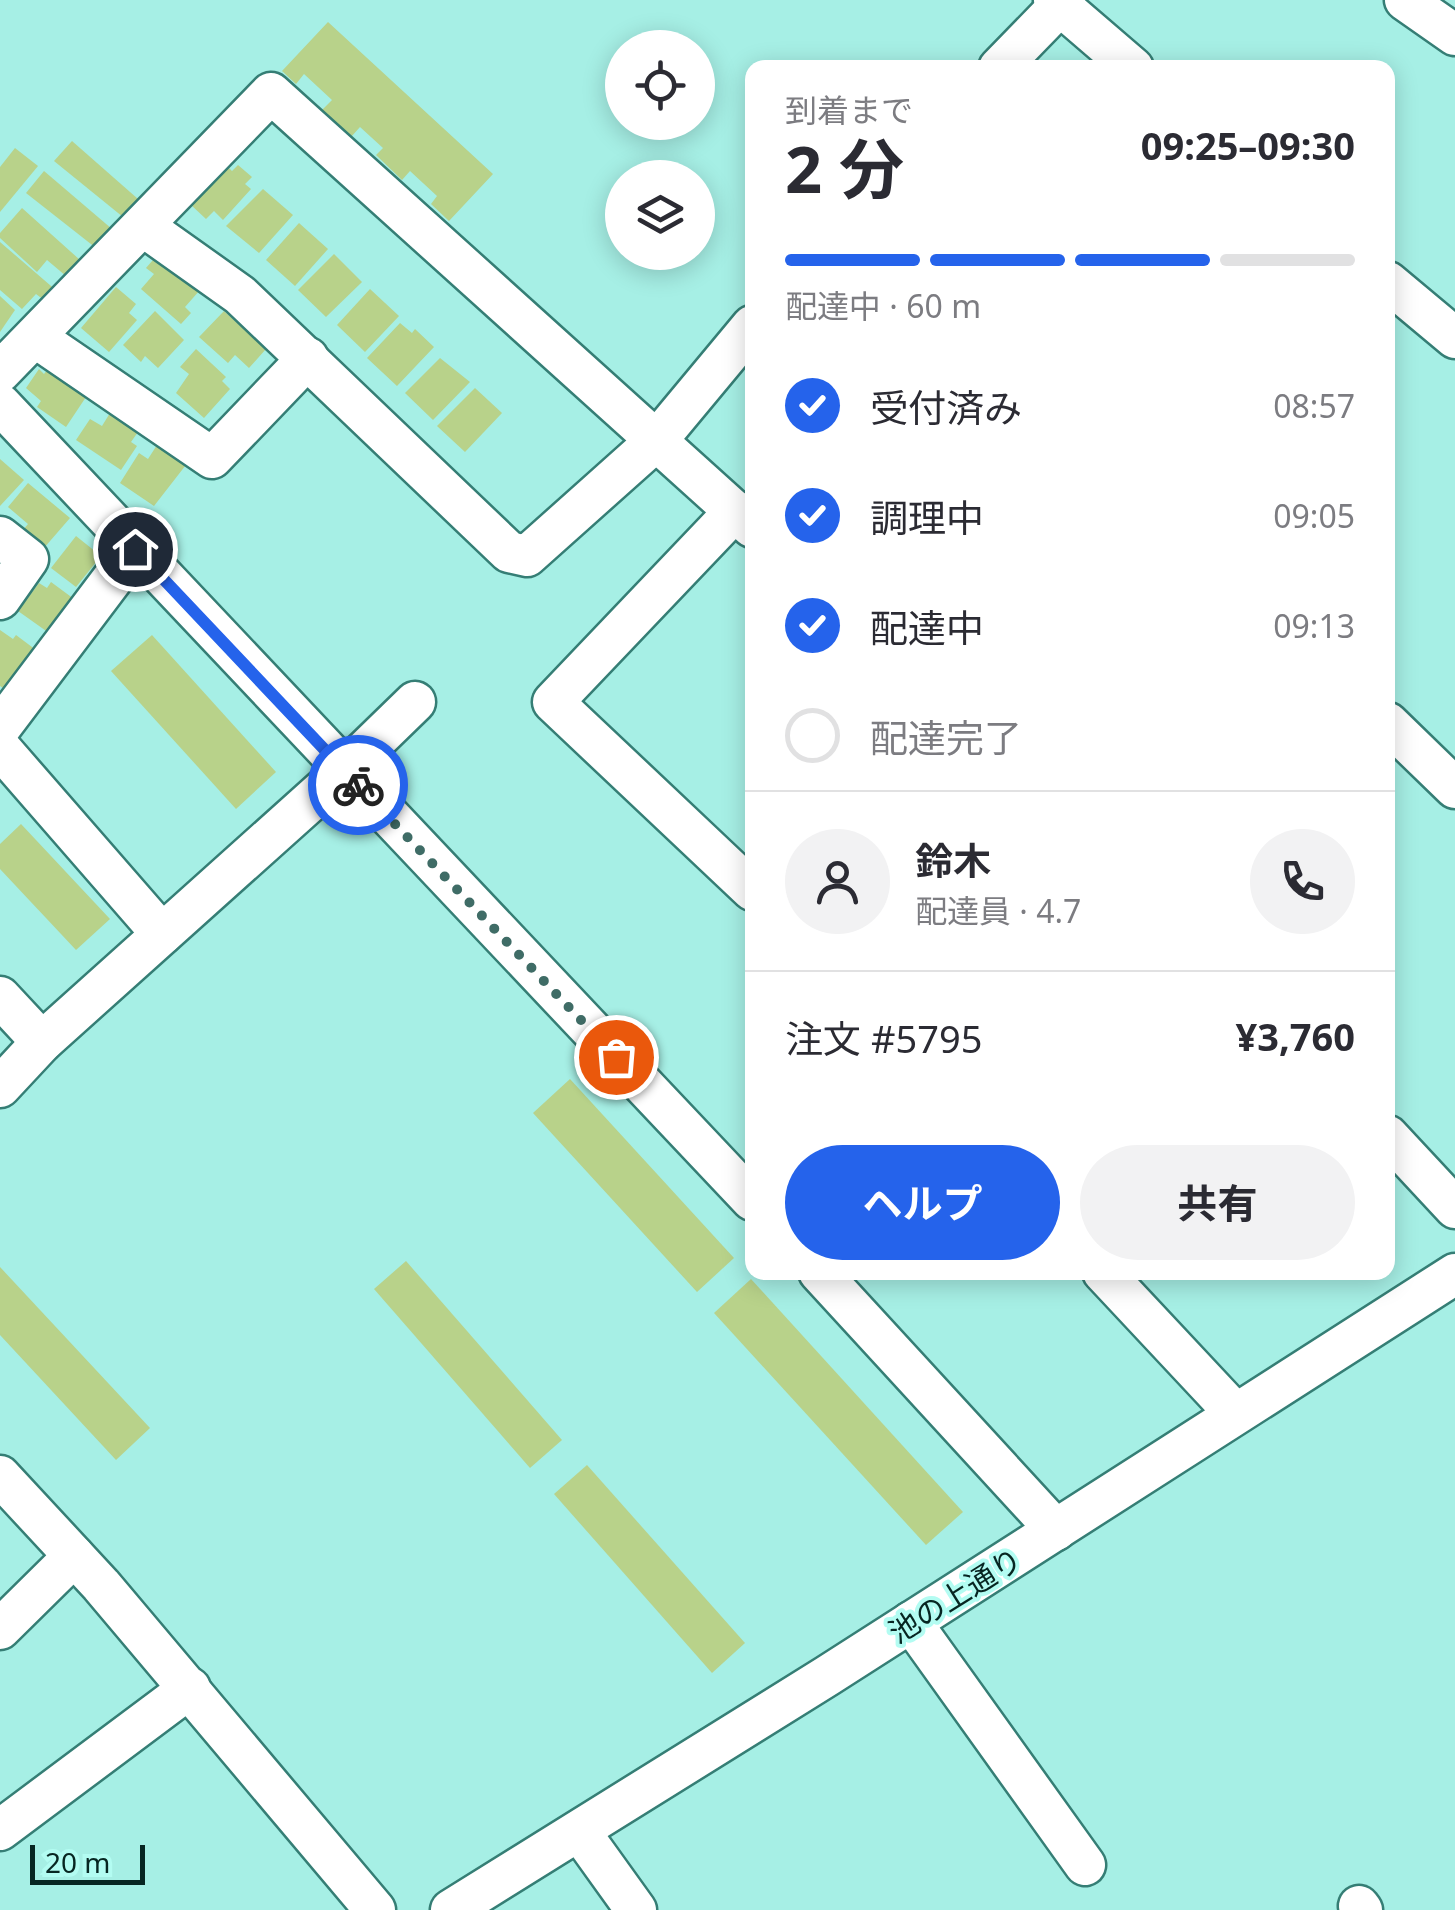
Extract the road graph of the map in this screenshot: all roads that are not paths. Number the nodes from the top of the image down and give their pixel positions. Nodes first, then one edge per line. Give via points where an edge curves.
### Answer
1 (1406, 0) edge
2 (1060, 2) edge
3 (1455, 35) edge
4 (1006, 60) edge
5 (1124, 60) edge
6 (143, 226) junction
7 (1395, 288) edge
8 (745, 334) edge
9 (34, 337) junction
10 (1455, 338) edge
11 (308, 358) junction
12 (0, 372) edge
13 (0, 404) edge
14 (658, 439) junction
15 (744, 519) edge
16 (0, 537) edge
17 (135, 549) junction
18 (0, 600) edge
19 (415, 702) dead end
20 (0, 728) edge
21 (1395, 730) edge
22 (0, 748) edge
23 (344, 770) junction
24 (1455, 788) edge
25 (745, 883) edge
26 (162, 934) junction
27 (0, 997) edge
28 (42, 1042) junction
29 (0, 1087) edge
30 (1395, 1144) edge
31 (745, 1193) edge
32 (1455, 1208) edge
33 (1455, 1274) edge
34 (826, 1280) edge
35 (1110, 1280) edge
36 (1234, 1412) junction
37 (0, 1476) edge
38 (1056, 1530) junction
39 (74, 1556) junction
40 (911, 1622) junction
41 (0, 1629) edge
42 (190, 1688) junction
43 (0, 1830) edge
44 (580, 1832) junction
45 (1085, 1865) dead end
46 (375, 1910) edge
47 (451, 1910) edge
48 (636, 1910) edge

1 - 3 street
2 - 4 street
2 - 5 street
6 - 9 street
6 - 11 street via 240,295
6 - 14 street via 271,93
7 - 10 street
8 - 14 street
9 - 11 street via 212,458
9 - 12 street
11 - 14 street via 509,552 526,556
13 - 17 street
14 - 15 street
15 - 25 street via 553,702
16 - 18 street via 28,559
17 - 20 street
17 - 23 street
19 - 23 street
21 - 24 street
22 - 26 street
23 - 26 street
23 - 31 street
26 - 28 street
27 - 28 street
28 - 29 street
30 - 32 street
33 - 36 street, 池の上通り
34 - 38 street
35 - 36 street
36 - 38 street, 池の上通り
37 - 39 street
38 - 40 street, 池の上通り
39 - 41 street
39 - 42 street
40 - 44 street, 池の上通り
40 - 45 street
42 - 43 street
42 - 46 street
44 - 47 street, 池の上通り
44 - 48 street

